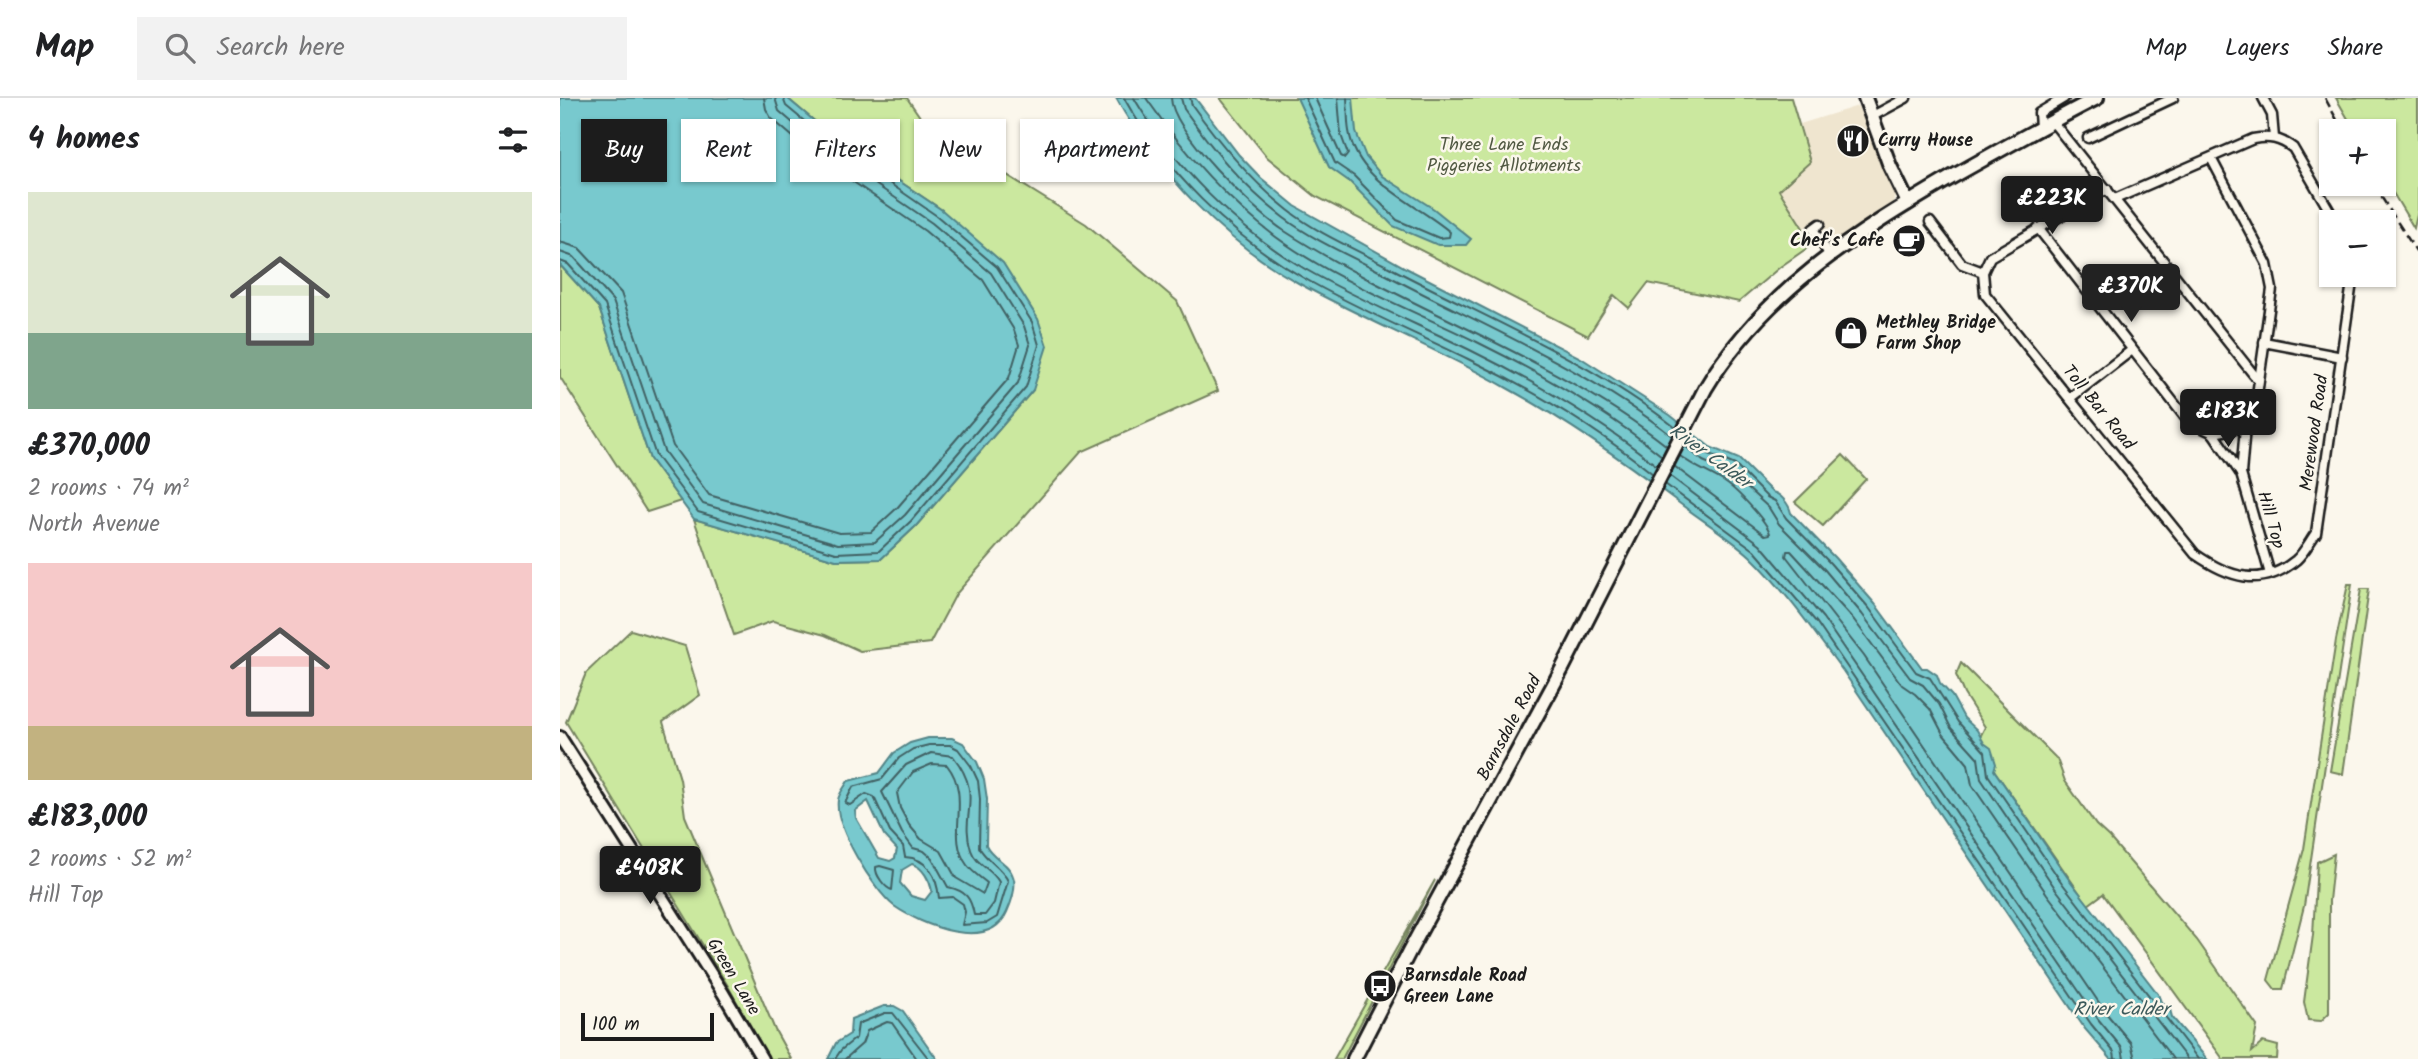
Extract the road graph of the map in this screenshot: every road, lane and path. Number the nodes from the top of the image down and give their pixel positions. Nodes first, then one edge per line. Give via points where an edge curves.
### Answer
1 (1865, 98) edge
2 (1906, 98) edge
3 (2064, 98) edge
4 (2097, 98) edge
5 (2173, 98) edge
6 (2263, 98) edge
7 (1871, 117) junction
8 (2052, 121) junction
9 (2040, 127) junction
10 (2088, 138) dead end
11 (2274, 138) junction
12 (2211, 158) junction
13 (2107, 189) junction
14 (2115, 200) junction
15 (1908, 203) junction
16 (2329, 210) edge
17 (1930, 222) dead end
18 (1820, 224) dead end
19 (2038, 228) junction
20 (1829, 254) junction
21 (1983, 272) junction
22 (2351, 287) edge
23 (2264, 342) junction
24 (2132, 350) junction
25 (2342, 357) junction
26 (2258, 380) junction
27 (2070, 398) junction
28 (2245, 427) junction
29 (2213, 433) junction
30 (2241, 474) junction
31 (2270, 575) junction
32 (560, 737) edge
33 (762, 1059) edge
34 (1354, 1059) edge

1 - 7 main road
2 - 7 street
3 - 9 street via 2039,113
4 - 8 main road, Barnsdale Road
5 - 10 street
6 - 11 street via 2272,115
7 - 15 main road
8 - 9 main road, Barnsdale Road
8 - 13 street
9 - 15 main road, Barnsdale Road
11 - 12 street via 2253,139
11 - 16 street via 2293,148
12 - 14 street
12 - 23 street, Hill Top via 2267,264 2272,289
13 - 14 street
13 - 19 street
14 - 26 street
15 - 20 main road, Barnsdale Road
17 - 21 street via 1962,264
18 - 20 street via 1813,229
19 - 21 street via 1990,257
19 - 24 street
20 - 34 main road, Barnsdale Road via 1759,316 1727,354
21 - 27 street, Toll Bar Road via 1985,294
22 - 25 street, Merewood Road
23 - 25 street
23 - 26 street, Hill Top
24 - 27 street
24 - 29 street via 2188,421
25 - 31 street, Merewood Road via 2316,533 2297,559
26 - 28 street, Hill Top via 2255,409
27 - 31 street, Toll Bar Road via 2195,554 2216,569 2245,578
28 - 29 street
28 - 30 street, Hill Top
29 - 30 street, Hill Top
30 - 31 street, Hill Top
32 - 33 street, Green Lane

